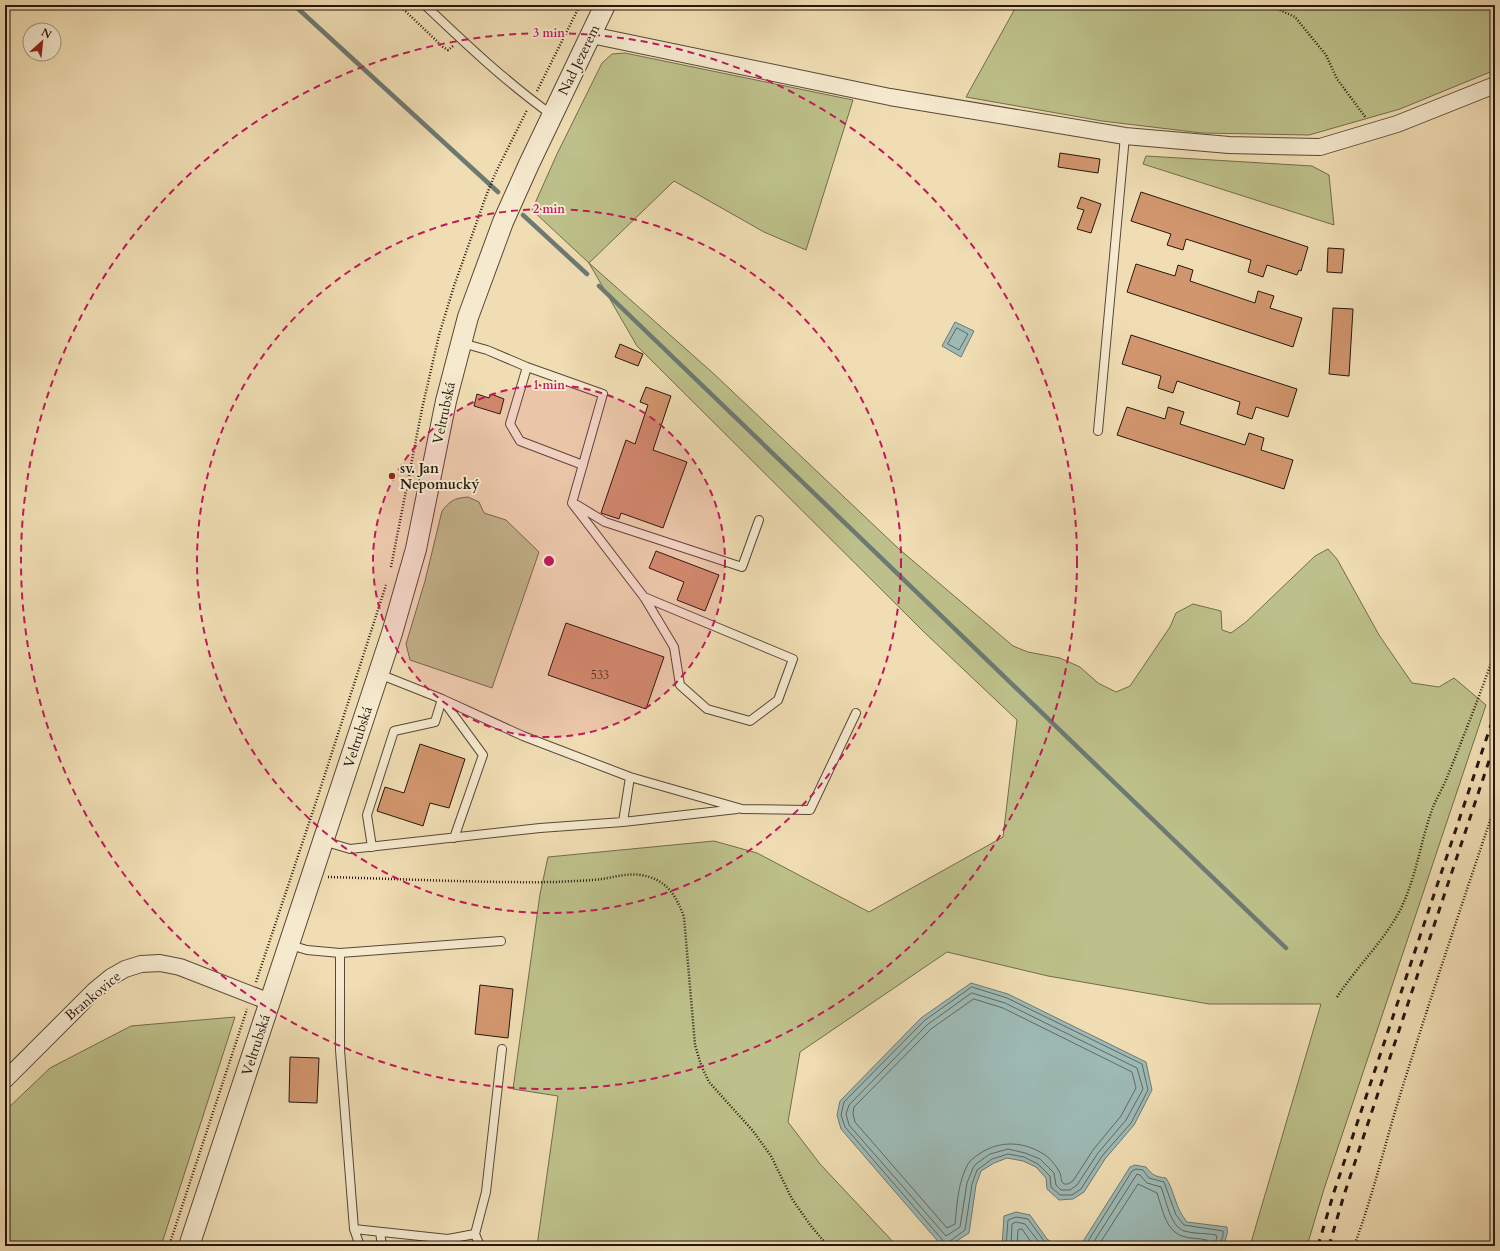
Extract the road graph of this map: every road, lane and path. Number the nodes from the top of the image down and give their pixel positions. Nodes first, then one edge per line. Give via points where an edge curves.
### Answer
1 (399, 5) edge
2 (425, 5) edge
3 (580, 5) edge
4 (605, 5) edge
5 (1269, 5) edge
6 (591, 35) junction
7 (461, 39) junction
8 (1495, 85) edge
9 (532, 101) junction
10 (552, 115) junction
11 (1370, 132) junction
12 (1125, 136) junction
13 (503, 222) joint
14 (460, 343) junction
15 (527, 367) junction
16 (1098, 431) dead end
17 (582, 465) junction
18 (572, 503) junction
19 (759, 520) dead end
20 (390, 572) dead end
21 (388, 580) dead end
22 (644, 597) junction
23 (1495, 652) edge
24 (379, 674) junction
25 (442, 699) junction
26 (856, 713) dead end
27 (630, 777) junction
28 (1495, 806) edge
29 (742, 809) junction
30 (623, 822) junction
31 (454, 838) junction
32 (323, 841) junction
33 (372, 847) junction
34 (311, 876) junction
35 (501, 941) dead end
36 (289, 944) junction
37 (340, 953) junction
38 (251, 996) junction
39 (1337, 997) dead end
40 (270, 1002) junction
41 (502, 1049) dead end
42 (5, 1080) edge
43 (354, 1229) junction
44 (380, 1232) junction
45 (475, 1234) junction
46 (450, 1243) edge
47 (168, 1246) edge
48 (189, 1246) edge
49 (360, 1246) edge
50 (382, 1246) edge
51 (480, 1246) edge
52 (828, 1246) edge
53 (1354, 1246) edge

1 - 7 path via 448,50
2 - 7 lane
3 - 9 path
4 - 6 street, Nad Jezerem
5 - 11 path via 1295,17 1326,55 1337,79 1369,122
6 - 10 street, Nad Jezerem
6 - 12 street via 890,97
7 - 9 lane
8 - 11 street via 1397,124
9 - 10 lane
9 - 20 path via 486,196 439,335
10 - 13 street, Nad Jezerem
11 - 12 street via 1320,147 1229,145
12 - 16 lane
13 - 14 street, Veltrubská
14 - 15 lane via 487,350
14 - 24 street, Veltrubská via 416,549
15 - 17 lane via 510,424 520,442
15 - 17 lane via 603,394
17 - 18 lane
18 - 19 lane via 605,522 742,567
18 - 22 lane
21 - 38 path
22 - 22 lane via 793,659 778,700 750,721 707,709 680,685 674,647
23 - 39 path via 1432,812 1407,894 1383,936
24 - 25 lane
24 - 32 street, Veltrubská
25 - 27 lane via 523,736
25 - 31 lane via 483,755
25 - 33 lane via 436,722 394,731 367,815
26 - 29 lane via 810,810
27 - 29 lane
27 - 30 lane
28 - 53 path via 1440,969
29 - 30 lane
30 - 31 lane
31 - 33 lane
32 - 33 lane via 350,849
32 - 34 street, Veltrubská
34 - 36 street, Veltrubská
34 - 52 path via 558,882 602,879 624,874 641,875 656,880 669,889 684,917 695,1045 701,1066 709,1082 771,1156 792,1199
35 - 37 lane
36 - 37 lane via 307,950
36 - 40 street, Veltrubská
37 - 43 lane via 340,1050
38 - 40 street, Brankovice
38 - 42 street, Brankovice via 180,967 160,963 141,964 125,969 94,991
38 - 47 path
40 - 48 street, Veltrubská
41 - 45 lane via 486,1192
43 - 44 lane
43 - 49 lane
44 - 46 lane
44 - 50 lane
45 - 46 lane
45 - 51 lane

